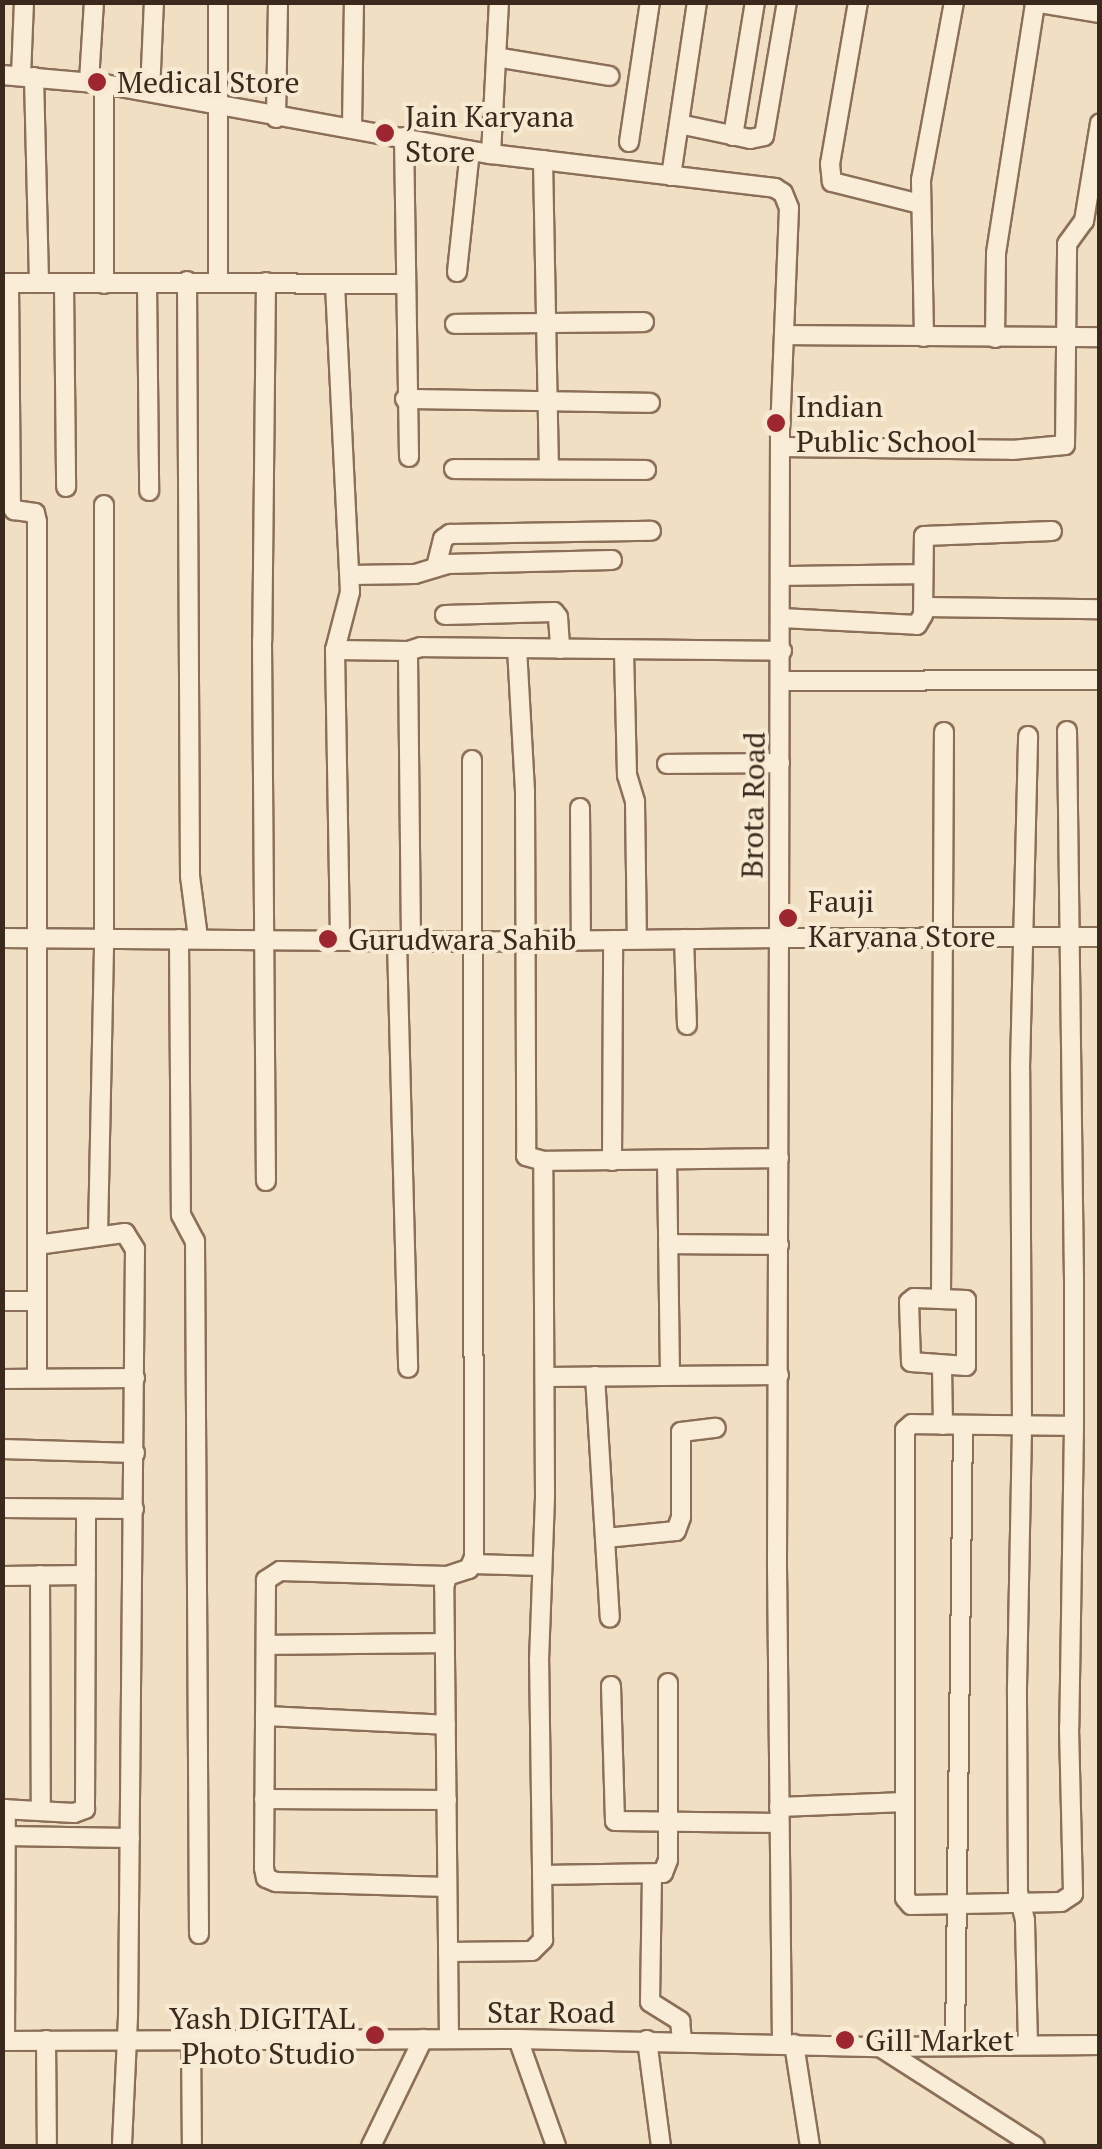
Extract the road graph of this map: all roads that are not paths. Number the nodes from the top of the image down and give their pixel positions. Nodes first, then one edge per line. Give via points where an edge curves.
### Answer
1 (24, 2) edge
2 (94, 2) edge
3 (154, 2) edge
4 (218, 2) edge
5 (278, 2) edge
6 (354, 2) edge
7 (499, 2) edge
8 (650, 2) edge
9 (697, 2) edge
10 (756, 2) edge
11 (787, 2) edge
12 (858, 2) edge
13 (954, 2) edge
14 (1035, 2) edge
15 (1098, 9) edge
16 (496, 56) junction
17 (19, 76) edge
18 (609, 76) dead end
19 (96, 82) junction
20 (150, 92) junction
21 (216, 106) junction
22 (276, 118) junction
23 (1100, 123) edge
24 (680, 124) junction
25 (352, 128) junction
26 (734, 136) junction
27 (404, 137) junction
28 (630, 142) dead end
29 (470, 150) junction
30 (491, 154) junction
31 (542, 160) junction
32 (671, 176) junction
33 (920, 204) junction
34 (457, 272) dead end
35 (218, 280) junction
36 (187, 281) junction
37 (39, 282) junction
38 (266, 282) junction
39 (6, 283) edge
40 (64, 284) junction
41 (104, 284) junction
42 (147, 284) junction
43 (404, 284) junction
44 (335, 285) junction
45 (548, 321) junction
46 (644, 322) dead end
47 (456, 324) dead end
48 (784, 334) junction
49 (924, 336) junction
50 (1100, 336) edge
51 (1066, 337) junction
52 (995, 338) junction
53 (405, 399) junction
54 (549, 401) junction
55 (650, 403) dead end
56 (780, 447) junction
57 (410, 457) dead end
58 (548, 468) junction
59 (454, 469) dead end
60 (646, 470) dead end
61 (66, 487) dead end
62 (150, 491) dead end
63 (104, 505) dead end
64 (651, 531) dead end
65 (1052, 531) dead end
66 (612, 560) dead end
67 (436, 567) junction
68 (923, 574) junction
69 (350, 575) junction
70 (781, 576) junction
71 (924, 607) junction
72 (1100, 609) edge
73 (445, 614) dead end
74 (781, 618) junction
75 (517, 648) junction
76 (560, 649) junction
77 (335, 650) junction
78 (408, 652) junction
79 (624, 652) junction
80 (782, 652) junction
81 (1100, 680) edge
82 (782, 681) junction
83 (1067, 731) dead end
84 (944, 732) dead end
85 (1028, 736) dead end
86 (472, 760) dead end
87 (780, 763) junction
88 (667, 764) dead end
89 (580, 808) dead end
90 (37, 937) junction
91 (942, 937) junction
92 (1023, 937) junction
93 (1068, 937) junction
94 (1100, 937) edge
95 (2, 938) edge
96 (104, 938) junction
97 (188, 938) junction
98 (266, 938) junction
99 (780, 938) junction
100 (340, 939) junction
101 (582, 939) junction
102 (638, 939) junction
103 (684, 939) junction
104 (613, 940) junction
105 (526, 941) junction
106 (404, 942) junction
107 (472, 942) junction
108 (687, 1025) dead end
109 (779, 1158) junction
110 (667, 1160) junction
111 (543, 1161) junction
112 (612, 1161) junction
113 (266, 1181) dead end
114 (98, 1234) junction
115 (668, 1244) junction
116 (37, 1245) junction
117 (780, 1245) junction
118 (941, 1298) junction
119 (2, 1301) edge
120 (38, 1302) junction
121 (942, 1367) junction
122 (408, 1368) dead end
123 (670, 1375) junction
124 (779, 1375) junction
125 (595, 1376) junction
126 (544, 1377) junction
127 (37, 1378) junction
128 (135, 1378) junction
129 (2, 1379) edge
130 (943, 1425) junction
131 (963, 1426) junction
132 (1022, 1426) junction
133 (1074, 1426) junction
134 (716, 1428) dead end
135 (2, 1449) edge
136 (134, 1453) junction
137 (2, 1508) edge
138 (86, 1509) junction
139 (134, 1509) junction
140 (606, 1538) junction
141 (473, 1564) junction
142 (541, 1566) junction
143 (40, 1575) junction
144 (86, 1575) junction
145 (2, 1576) edge
146 (447, 1576) junction
147 (610, 1618) dead end
148 (445, 1643) junction
149 (266, 1645) junction
150 (668, 1683) dead end
151 (611, 1686) dead end
152 (265, 1716) junction
153 (446, 1724) junction
154 (264, 1798) junction
155 (447, 1800) junction
156 (905, 1802) junction
157 (4, 1809) edge
158 (42, 1812) junction
159 (779, 1815) junction
160 (668, 1823) junction
161 (6, 1836) junction
162 (130, 1838) junction
163 (542, 1875) junction
164 (652, 1875) junction
165 (447, 1887) junction
166 (1022, 1904) junction
167 (957, 1905) junction
168 (199, 1934) dead end
169 (448, 1952) junction
170 (518, 2038) junction
171 (125, 2039) junction
172 (192, 2039) junction
173 (46, 2040) junction
174 (423, 2040) junction
175 (449, 2040) junction
176 (648, 2040) junction
177 (4, 2041) edge
178 (682, 2041) junction
179 (788, 2044) junction
180 (955, 2044) junction
181 (1028, 2045) junction
182 (1100, 2046) edge
183 (880, 2047) junction
184 (377, 2143) edge
185 (47, 2146) edge
186 (122, 2146) edge
187 (192, 2146) edge
188 (556, 2146) edge
189 (661, 2146) edge
190 (810, 2146) edge
191 (1035, 2146) edge

1 - 17 street
2 - 19 street
3 - 20 street
4 - 21 street
5 - 22 street
6 - 25 street
7 - 16 street
8 - 28 street
9 - 24 street
10 - 26 street
11 - 26 street via 764,136
12 - 33 street via 832,182
13 - 33 street
14 - 15 street
14 - 52 street via 996,253
16 - 18 street
16 - 30 street
17 - 19 street, Brota Road
17 - 37 street
19 - 20 street, Brota Road
19 - 41 street
20 - 21 street, Brota Road
21 - 22 street, Brota Road
21 - 35 street
22 - 25 street, Brota Road
23 - 51 street via 1084,220 1066,244
24 - 26 street
24 - 32 street
25 - 27 street, Brota Road
27 - 29 street, Brota Road
27 - 43 street
29 - 30 street, Brota Road
29 - 34 street
30 - 31 street, Brota Road
31 - 32 street, Brota Road
31 - 45 street
32 - 48 street, Brota Road via 784,193
33 - 49 street
35 - 36 street
35 - 38 street
36 - 42 street
36 - 97 street
37 - 39 street
37 - 40 street
38 - 44 street
38 - 98 street
39 - 90 street via 11,505 34,514 37,522
40 - 41 street
40 - 61 street
41 - 42 street
42 - 62 street
43 - 44 street
43 - 53 street
44 - 69 street
45 - 46 street
45 - 47 street
45 - 54 street
48 - 49 street
48 - 56 street, Brota Road
49 - 52 street
50 - 51 street
51 - 52 street
51 - 56 street via 1062,447
53 - 54 street
53 - 57 street
54 - 55 street
54 - 58 street
56 - 70 street, Brota Road
58 - 59 street
58 - 60 street
63 - 96 street
64 - 67 street via 450,534
65 - 68 street via 930,534 922,542
66 - 67 street
67 - 69 street via 416,574
68 - 70 street
68 - 71 street
69 - 77 street
70 - 74 street, Brota Road
71 - 72 street
71 - 74 street via 921,621 911,626
73 - 76 street via 554,612
74 - 80 street, Brota Road
75 - 76 street
75 - 78 street via 421,646
75 - 105 street
76 - 79 street
77 - 78 street
77 - 100 street
78 - 106 street
79 - 80 street
79 - 102 street
80 - 82 street, Brota Road
81 - 82 street
82 - 87 street, Brota Road
83 - 93 street
84 - 91 street
85 - 92 street
86 - 107 street
87 - 88 street
87 - 99 street, Brota Road
89 - 101 street
90 - 95 street
90 - 96 street
90 - 116 street
91 - 92 street
91 - 99 street
91 - 118 street
92 - 93 street
92 - 132 street
93 - 94 street
93 - 133 street
96 - 97 street
96 - 114 street
97 - 98 street
97 - 168 street via 180,1215 195,1241
98 - 100 street
98 - 113 street
99 - 103 street
99 - 109 street, Brota Road
100 - 106 street
101 - 104 street
101 - 105 street
102 - 103 street
102 - 104 street
103 - 108 street
104 - 112 street
105 - 107 street
105 - 111 street via 524,1147 526,1156
106 - 107 street
106 - 122 street
107 - 141 street
109 - 110 street
109 - 117 street, Brota Road
110 - 112 street
110 - 115 street
111 - 112 street
111 - 126 street
114 - 116 street
114 - 128 street via 126,1233 134,1242
115 - 117 street
115 - 123 street
116 - 120 street
117 - 124 street, Brota Road
118 - 121 street via 967,1304 968,1362
118 - 121 street via 910,1300 910,1339 911,1362
119 - 120 street
120 - 127 street
121 - 130 street
123 - 124 street
123 - 125 street
124 - 159 street, Brota Road
125 - 126 street
125 - 140 street
126 - 142 street
127 - 128 street
127 - 129 street
128 - 136 street
130 - 131 street
130 - 156 street via 912,1424 905,1430
131 - 132 street
131 - 167 street
132 - 133 street
132 - 166 street
133 - 166 street via 1068,1728 1073,1894 1067,1902
134 - 140 street via 681,1432 676,1531
135 - 136 street
136 - 139 street
137 - 138 street
138 - 139 street
138 - 144 street
139 - 162 street
140 - 147 street
141 - 142 street
141 - 146 street
142 - 163 street
143 - 144 street
143 - 145 street
143 - 158 street
144 - 158 street via 85,1809
146 - 148 street
146 - 149 street via 270,1574
148 - 149 street
148 - 153 street
149 - 152 street
150 - 160 street
151 - 160 street via 613,1816 620,1822
152 - 153 street
152 - 154 street
153 - 155 street
154 - 155 street
154 - 165 street via 266,1878
155 - 165 street
156 - 159 street
156 - 167 street via 907,1903
157 - 158 street
157 - 161 street
159 - 160 street
159 - 179 street, Brota Road
160 - 164 street via 667,1868
161 - 162 street
161 - 177 street
162 - 171 street
163 - 164 street
163 - 169 street via 539,1949
164 - 178 street via 650,2002 680,2021
165 - 169 street
166 - 167 street
166 - 181 street
167 - 180 street
169 - 175 street
170 - 175 street, Star Road
170 - 176 street, Star Road
170 - 188 street
171 - 172 street, Star Road
171 - 173 street, Star Road
171 - 186 street
172 - 174 street, Star Road
172 - 187 street
173 - 177 street, Star Road
173 - 185 street
174 - 175 street, Star Road
174 - 184 street
176 - 178 street, Star Road
176 - 189 street
178 - 179 street, Star Road
179 - 183 street, Star Road
179 - 190 street, Brota Road
180 - 181 street, Star Road
180 - 183 street, Star Road
181 - 182 street, Star Road
183 - 191 street

